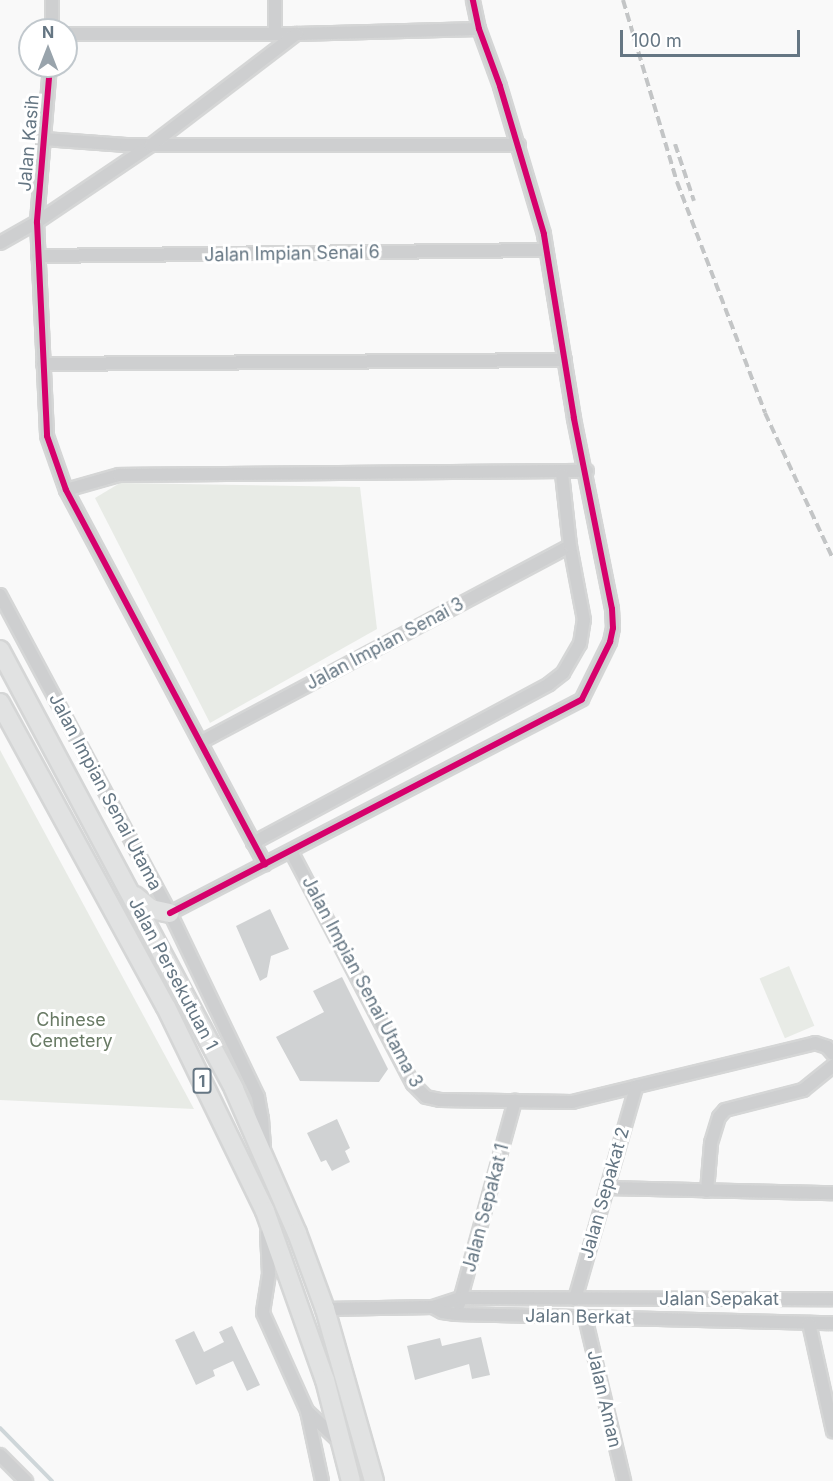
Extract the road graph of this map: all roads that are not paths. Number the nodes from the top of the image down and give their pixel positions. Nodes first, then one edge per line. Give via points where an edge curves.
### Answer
1 (52, 0) edge
2 (275, 0) edge
3 (473, 0) edge
4 (52, 18) edge
5 (479, 29) junction
6 (275, 33) junction
7 (78, 34) edge
8 (296, 34) junction
9 (49, 78) edge
10 (44, 139) junction
11 (151, 145) junction
12 (519, 145) junction
13 (37, 222) junction
14 (0, 243) edge
15 (546, 250) junction
16 (38, 256) junction
17 (565, 360) junction
18 (43, 364) junction
19 (587, 471) junction
20 (562, 474) junction
21 (66, 490) junction
22 (570, 546) junction
23 (0, 595) edge
24 (0, 650) edge
25 (0, 703) edge
26 (201, 742) junction
27 (253, 843) junction
28 (291, 851) junction
29 (265, 864) junction
30 (125, 886) junction
31 (170, 913) junction
32 (833, 1054) edge
33 (833, 1066) edge
34 (636, 1087) junction
35 (515, 1101) junction
36 (264, 1159) junction
37 (607, 1188) junction
38 (707, 1191) junction
39 (833, 1193) edge
40 (265, 1211) junction
41 (461, 1298) junction
42 (575, 1299) junction
43 (833, 1299) edge
44 (433, 1307) junction
45 (325, 1309) junction
46 (456, 1314) junction
47 (585, 1317) junction
48 (809, 1323) junction
49 (833, 1323) edge
50 (308, 1411) junction
51 (833, 1431) edge
52 (341, 1443) junction
53 (1, 1458) edge
54 (26, 1481) edge
55 (322, 1481) edge
56 (351, 1481) edge
57 (374, 1481) edge
58 (624, 1481) edge

1 - 4 street
2 - 6 street
3 - 5 street
5 - 8 street
5 - 12 street
6 - 7 street
6 - 8 street
8 - 11 street
9 - 10 street, Jalan Kasih
10 - 11 street
10 - 13 street, Jalan Kasih
11 - 12 street
11 - 13 street
12 - 15 street
13 - 14 street
13 - 16 street, Jalan Kasih
15 - 16 street, Jalan Impian Senai 6
15 - 17 street
16 - 18 street, Jalan Kasih
17 - 18 street
17 - 19 street
18 - 21 street, Jalan Kasih via 47,436
19 - 20 street
19 - 28 street via 613,628 605,655 582,699
20 - 21 street via 119,475
20 - 22 street
21 - 26 street, Jalan Kasih
22 - 26 street, Jalan Impian Senai 3
22 - 27 street via 584,631 563,673
23 - 31 street, Jalan Impian Senai Utama
24 - 30 highway, Jalan Persekutuan 1 / 1
25 - 40 highway, Jalan Persekutuan 1 / 1 via 166,1007
26 - 27 street, Jalan Kasih
27 - 29 street, Jalan Kasih
28 - 29 street
28 - 35 street, Jalan Impian Senai Utama 3 via 417,1090 440,1101
29 - 31 street
30 - 31 highway via 151,909
30 - 36 highway, Jalan Persekutuan 1 / 1 via 234,1089
31 - 36 street, Jalan Impian Senai Utama via 258,1097
32 - 34 street, Jalan Impian Senai Utama 3 via 815,1043
33 - 38 street via 802,1090 725,1110 711,1143
34 - 35 street, Jalan Impian Senai Utama 3 via 572,1102
34 - 37 street, Jalan Sepakat 2
35 - 41 street, Jalan Sepakat 1
36 - 45 highway, Jalan Persekutuan 1 / 1
37 - 38 street
37 - 42 street, Jalan Sepakat 2
38 - 39 street
40 - 50 street via 270,1255 263,1313
40 - 52 highway, Jalan Persekutuan 1 / 1 via 325,1380
41 - 42 street, Jalan Sepakat
41 - 44 street, Jalan Sepakat
41 - 46 street, Jalan Sepakat 1
42 - 43 street, Jalan Sepakat
44 - 45 street, Jalan Berkat
44 - 46 street, Jalan Berkat
45 - 57 highway, Jalan Persekutuan 1 / 1
46 - 47 street, Jalan Berkat
47 - 48 street, Jalan Berkat
47 - 58 street, Jalan Aman
48 - 49 street, Jalan Berkat
48 - 51 street
50 - 52 street
50 - 55 street
52 - 56 highway, Jalan Persekutuan 1 / 1
53 - 54 street

